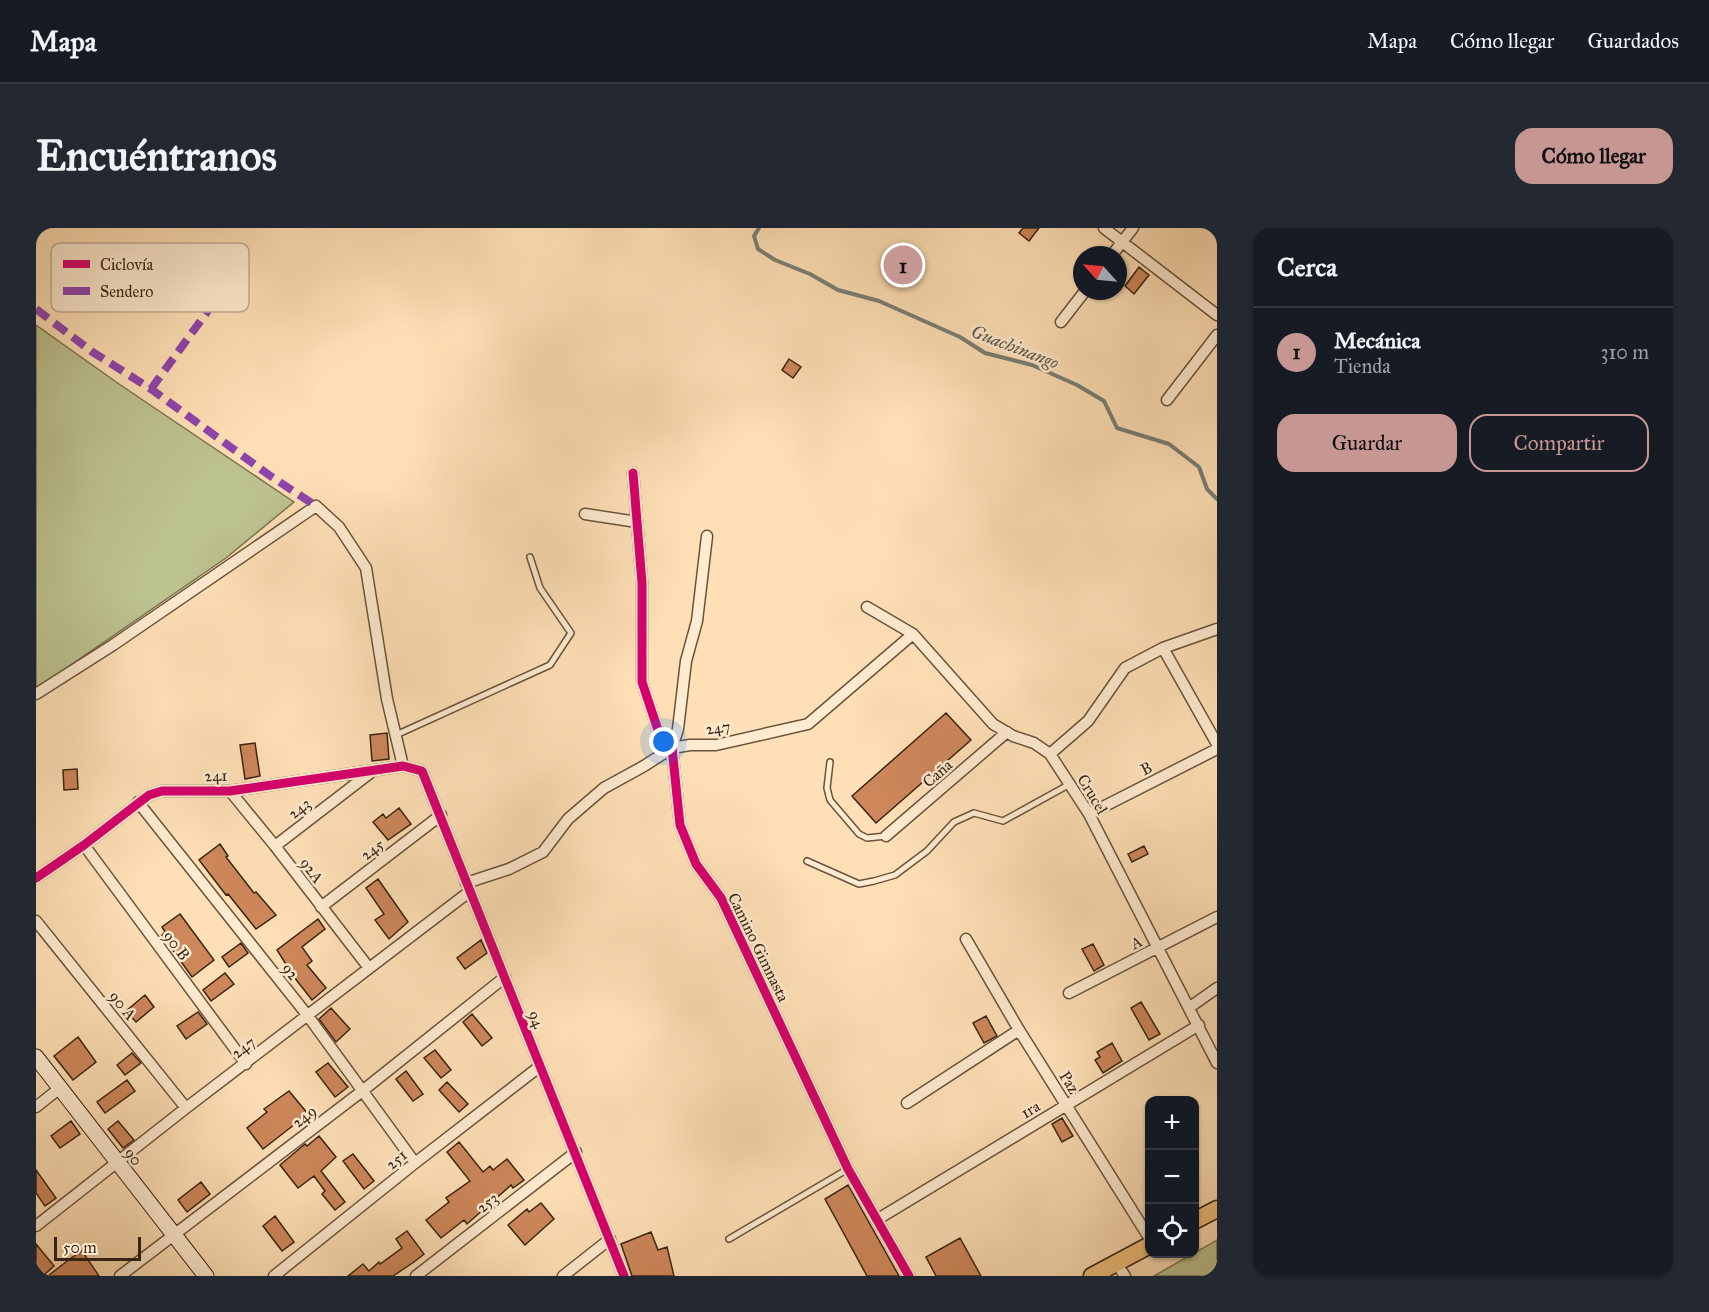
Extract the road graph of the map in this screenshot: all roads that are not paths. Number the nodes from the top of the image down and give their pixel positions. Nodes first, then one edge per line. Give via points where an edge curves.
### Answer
1 (1104, 228) edge
2 (1133, 228) edge
3 (1122, 242) junction
4 (1119, 246) edge
5 (1078, 300) edge
6 (1217, 315) edge
7 (1061, 322) dead end
8 (1217, 335) edge
9 (1167, 400) dead end
10 (633, 473) dead end
11 (585, 514) dead end
12 (637, 522) junction
13 (707, 536) dead end
14 (530, 557) dead end
15 (867, 607) dead end
16 (1217, 629) edge
17 (913, 634) junction
18 (1163, 648) junction
19 (36, 694) edge
20 (1007, 732) junction
21 (396, 735) junction
22 (1217, 744) edge
23 (672, 748) junction
24 (1217, 749) edge
25 (1050, 754) junction
26 (830, 762) dead end
27 (403, 766) junction
28 (422, 771) joint
29 (370, 772) junction
30 (1070, 784) junction
31 (230, 790) junction
32 (138, 802) junction
33 (1089, 814) junction
34 (441, 815) junction
35 (886, 836) joint
36 (84, 845) junction
37 (275, 846) junction
38 (807, 861) dead end
39 (36, 878) edge
40 (467, 887) junction
41 (321, 907) junction
42 (1217, 917) edge
43 (36, 921) edge
44 (966, 939) dead end
45 (1159, 947) junction
46 (369, 968) junction
47 (505, 977) junction
48 (1217, 988) edge
49 (1069, 993) dead end
50 (1190, 1007) junction
51 (308, 1016) junction
52 (1199, 1025) junction
53 (1019, 1030) junction
54 (36, 1057) edge
55 (1217, 1063) edge
56 (246, 1064) junction
57 (539, 1067) junction
58 (60, 1088) junction
59 (361, 1092) junction
60 (908, 1103) dead end
61 (1067, 1105) junction
62 (36, 1107) edge
63 (186, 1108) junction
64 (576, 1152) junction
65 (117, 1163) junction
66 (415, 1163) junction
67 (848, 1169) junction
68 (1217, 1209) edge
69 (1199, 1218) edge
70 (878, 1219) junction
71 (36, 1226) edge
72 (1145, 1232) edge
73 (173, 1235) junction
74 (610, 1239) junction
75 (729, 1239) dead end
76 (1145, 1249) edge
77 (1121, 1270) edge
78 (120, 1276) edge
79 (206, 1276) edge
80 (274, 1276) edge
81 (416, 1276) edge
82 (563, 1276) edge
83 (624, 1276) edge
84 (909, 1276) edge
85 (1092, 1276) edge

1 - 3 street
2 - 3 street
3 - 4 street
3 - 6 street
5 - 7 street
8 - 9 street
10 - 12 street, Camino Gimnasta
11 - 12 street
12 - 23 street, Camino Gimnasta via 642,583 642,682 662,742
13 - 23 street via 697,621 686,661
14 - 21 lane via 540,588 571,633 550,665
15 - 17 street, Crucel
16 - 18 street
17 - 20 street, Crucel via 993,724
17 - 23 street, 247 via 808,724 717,745
18 - 22 street
18 - 25 street via 1125,668 1088,721
19 - 21 street via 316,506 339,527 366,568
20 - 25 street, Crucel via 1034,742
20 - 35 street, Caña
21 - 27 street
23 - 40 street, 247 via 604,788 568,819 543,852
23 - 67 street, Camino Gimnasta via 680,825 696,864 721,898
24 - 33 street, B
25 - 30 street, Crucel
26 - 35 lane via 830,801 859,834 867,838
27 - 28 street, 241
27 - 29 street, 241
28 - 34 street, 94
29 - 31 street, 241
29 - 37 street, 243
30 - 33 street, Crucel
30 - 38 lane via 1003,820 974,813 954,822 927,851 895,875 859,884
31 - 32 street, 241 via 162,791
31 - 37 street, 92A
32 - 36 street, 241
32 - 51 street, 92
33 - 45 street, Crucel
34 - 40 street, 94
34 - 41 street, 245
36 - 39 street, 241
36 - 56 street, 90 B
37 - 41 street, 92A
40 - 46 street, 247
40 - 47 street, 94
41 - 46 street, 92A
42 - 45 street, A
43 - 63 street, 90 A
44 - 53 street, Paz
45 - 49 street, A
45 - 50 street, Crucel
46 - 51 street, 247
47 - 57 street, 94
47 - 59 street, 249
48 - 50 street
50 - 52 street, Crucel
51 - 56 street, 247
51 - 59 street, 92
52 - 55 street, Crucel
52 - 61 street, 1ra
53 - 60 street
53 - 61 street, Paz
54 - 58 street, 90
56 - 63 street, 247
57 - 64 street, 94
57 - 66 street, 251
58 - 62 street
58 - 65 street, 90
59 - 66 street, 92
59 - 73 street, 249
61 - 70 street, 1ra
61 - 72 street, Paz
63 - 65 street, 247
64 - 74 street, 94
64 - 81 street, 253
65 - 71 street, 247
65 - 73 street, 90
66 - 80 street, 251
67 - 70 street, Camino Gimnasta
67 - 75 lane
68 - 69 main road
70 - 84 street, Camino Gimnasta
73 - 78 street, 249
73 - 79 street, 90
74 - 82 street
74 - 83 street, 94
76 - 77 main road
77 - 85 main road

